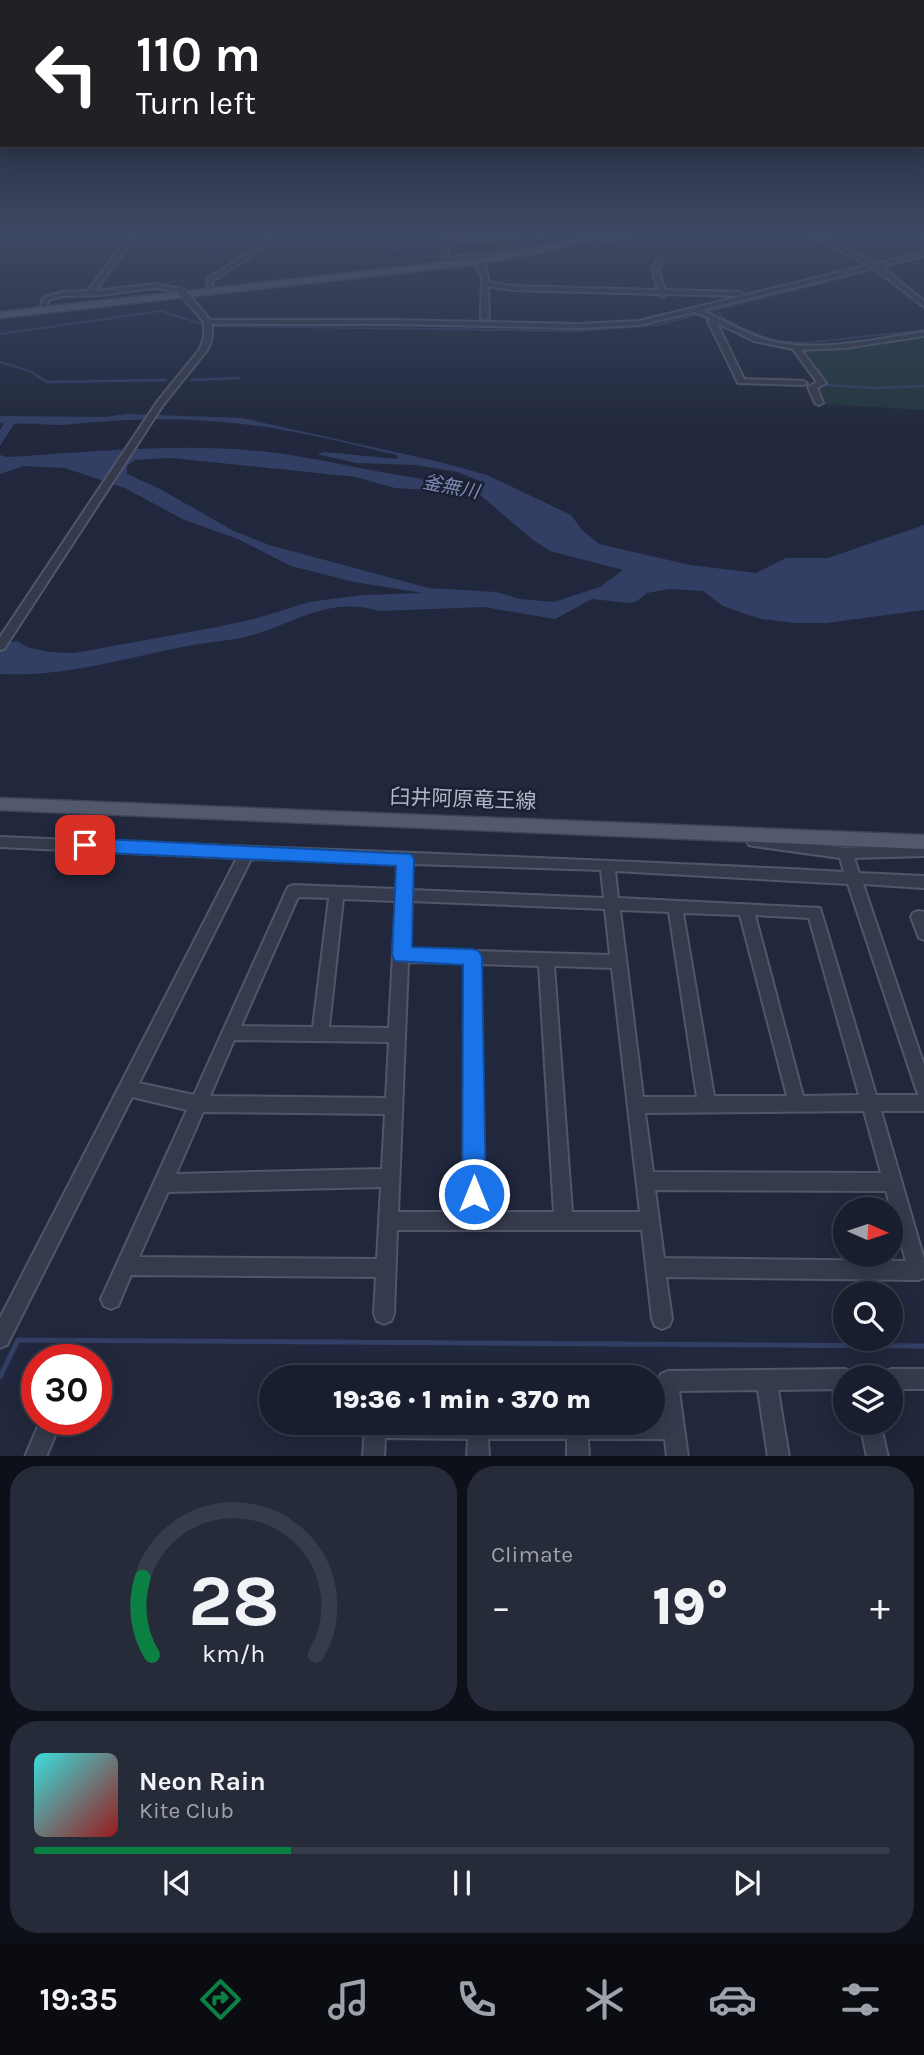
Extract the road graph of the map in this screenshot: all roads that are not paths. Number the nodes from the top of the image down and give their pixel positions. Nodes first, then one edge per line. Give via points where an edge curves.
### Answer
1 (43, 302) edge
2 (105, 302) edge
3 (191, 302) edge
4 (485, 302) edge
5 (732, 302) edge
6 (43, 309) junction
7 (697, 310) junction
8 (0, 315) edge
9 (485, 318) dead end
10 (714, 318) junction
11 (208, 322) junction
12 (924, 334) edge
13 (795, 347) junction
14 (803, 383) dead end
15 (819, 402) dead end
16 (0, 646) edge
17 (0, 804) edge
18 (726, 833) junction
19 (0, 842) edge
20 (924, 842) edge
21 (924, 851) edge
22 (246, 853) junction
23 (845, 853) junction
24 (405, 859) junction
25 (607, 865) junction
26 (854, 878) junction
27 (924, 882) edge
28 (337, 892) junction
29 (402, 895) junction
30 (612, 904) junction
31 (675, 906) junction
32 (746, 909) junction
33 (924, 918) edge
34 (924, 934) edge
35 (402, 955) junction
36 (472, 957) junction
37 (546, 960) junction
38 (619, 962) junction
39 (230, 1033) junction
40 (320, 1034) junction
41 (398, 1035) junction
42 (127, 1088) junction
43 (924, 1090) edge
44 (869, 1103) junction
45 (924, 1103) edge
46 (198, 1104) junction
47 (707, 1104) junction
48 (797, 1104) junction
49 (637, 1105) junction
50 (394, 1106) junction
51 (391, 1178) junction
52 (646, 1181) junction
53 (892, 1182) junction
54 (163, 1183) junction
55 (474, 1220) junction
56 (564, 1220) junction
57 (651, 1220) junction
58 (389, 1221) junction
59 (126, 1266) junction
60 (656, 1267) junction
61 (386, 1268) junction
62 (111, 1299) dead end
63 (384, 1314) dead end
64 (662, 1319) dead end
65 (0, 1338) edge
66 (833, 1379) edge
67 (903, 1379) edge
68 (924, 1379) edge
69 (766, 1380) junction
70 (665, 1429) edge
71 (674, 1429) junction
72 (45, 1435) edge
73 (374, 1435) edge
74 (478, 1435) edge
75 (577, 1435) edge
76 (873, 1435) edge
77 (35, 1456) edge
78 (373, 1456) edge
79 (478, 1456) edge
80 (578, 1456) edge
81 (678, 1456) edge
82 (779, 1456) edge
83 (878, 1456) edge

1 - 6 street
2 - 6 main road
3 - 11 street, bridge
4 - 9 street
5 - 7 street
6 - 8 main road
7 - 10 street
7 - 11 street via 639,323 580,326
10 - 13 street via 767,342
10 - 14 street via 741,381
11 - 16 street via 204,349
12 - 13 street
13 - 15 street via 822,383 812,387
17 - 18 main road, 臼井阿原竜王線
18 - 20 main road, 臼井阿原竜王線
18 - 23 street via 738,839
19 - 22 street
21 - 23 street
22 - 24 street
22 - 42 street
23 - 26 street
24 - 25 street
24 - 29 street
25 - 26 street
25 - 30 street
26 - 27 street
26 - 43 street
28 - 29 street
28 - 39 street via 293,891
28 - 40 street
29 - 30 street
29 - 35 street
30 - 31 street
30 - 38 street
31 - 32 street
31 - 47 street
32 - 44 street via 815,912
32 - 48 street
33 - 34 street via 918,917
35 - 36 street
35 - 41 street
36 - 37 street
36 - 55 street
37 - 38 street
37 - 56 street
38 - 49 street
39 - 40 street
39 - 46 street
40 - 41 street
41 - 50 street
42 - 46 street
42 - 65 street
44 - 45 street
44 - 48 street
44 - 53 street
46 - 50 street
46 - 54 street
47 - 48 street
47 - 49 street
49 - 52 street
50 - 51 street
51 - 54 street
51 - 58 street
52 - 53 street
52 - 57 street
53 - 60 street via 918,1271
54 - 59 street
55 - 56 street
55 - 58 street
56 - 57 street
57 - 60 street
58 - 61 street
59 - 61 street
59 - 62 street
60 - 64 street
61 - 63 street
66 - 69 street
67 - 68 street
69 - 71 street via 668,1381
69 - 82 street
70 - 71 street
71 - 81 street
72 - 77 street
73 - 78 street
74 - 79 street
75 - 80 street
76 - 83 street

